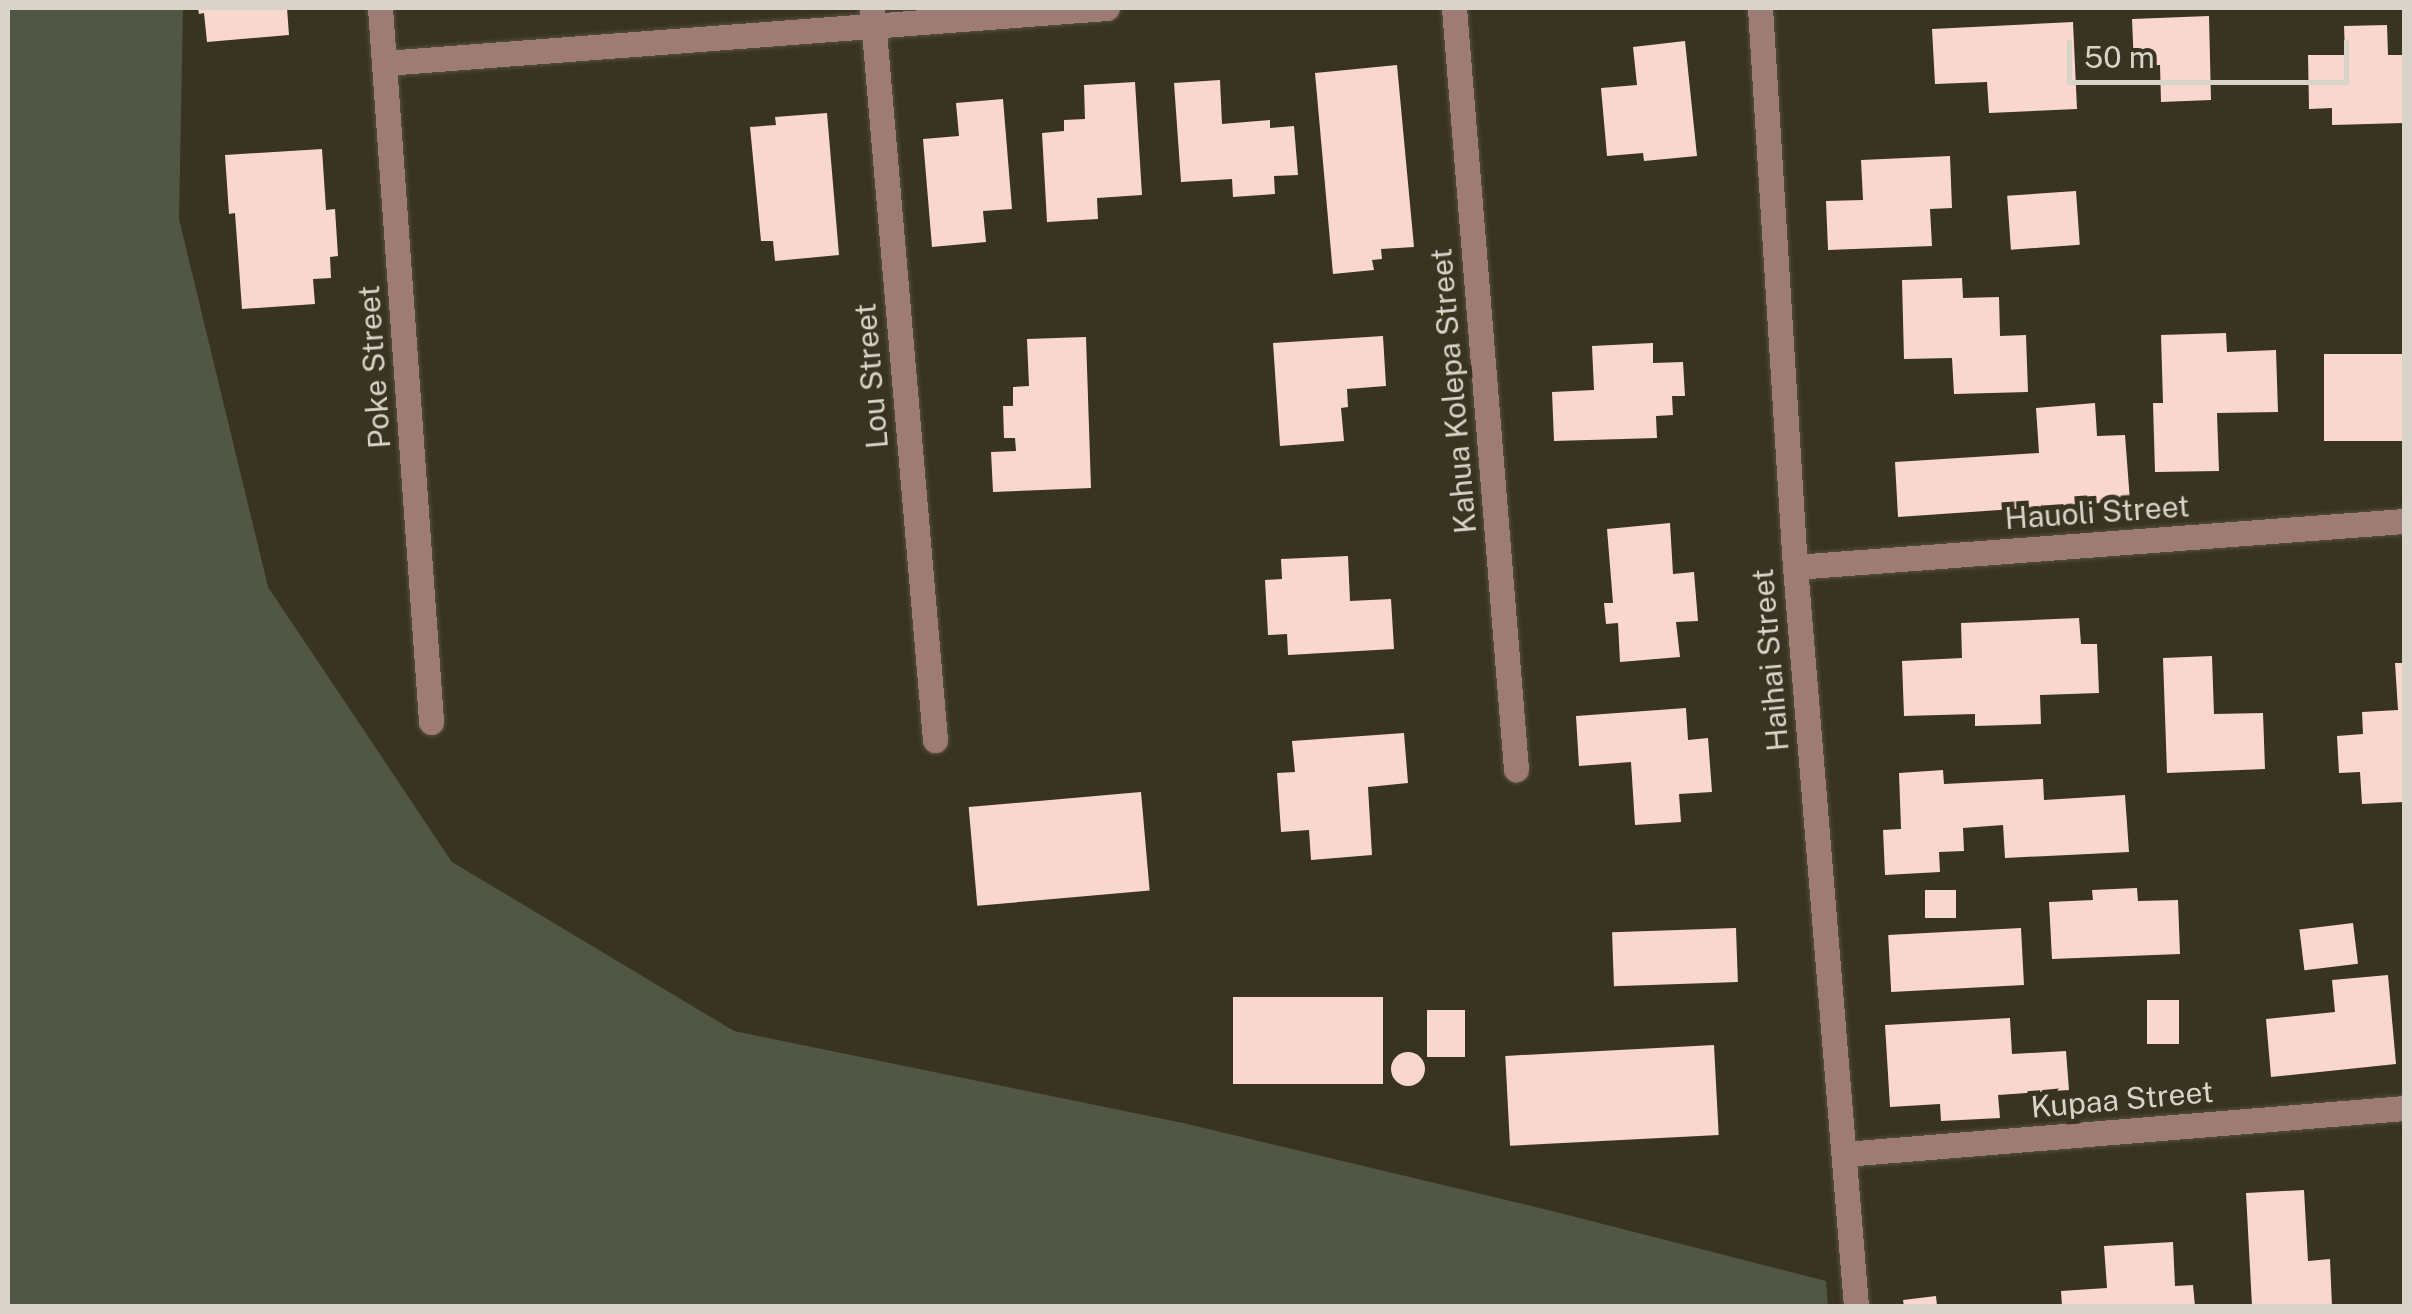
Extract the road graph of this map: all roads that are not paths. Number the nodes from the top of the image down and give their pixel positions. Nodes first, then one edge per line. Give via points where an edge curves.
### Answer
1 (380, 8) edge
2 (1107, 8) edge
3 (1454, 8) edge
4 (1760, 8) edge
5 (873, 16) edge
6 (385, 63) junction
7 (2404, 521) edge
8 (1795, 567) junction
9 (432, 722) dead end
10 (935, 740) dead end
11 (1516, 768) dead end
12 (2404, 1108) edge
13 (1845, 1154) junction
14 (1856, 1306) edge

1 - 6 street, Poke Street
2 - 5 street
3 - 11 street, Kahua Kolepa Street
4 - 8 street, Haihai Street
5 - 6 street
5 - 10 street, Lou Street
6 - 9 street, Poke Street
7 - 8 street, Hauoli Street
8 - 13 street, Haihai Street
12 - 13 street, Kupaa Street
13 - 14 street, Haihai Street

